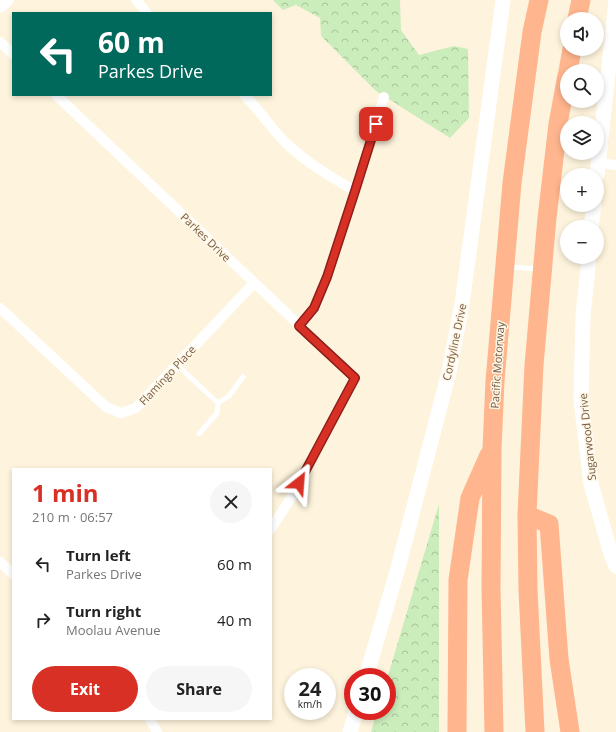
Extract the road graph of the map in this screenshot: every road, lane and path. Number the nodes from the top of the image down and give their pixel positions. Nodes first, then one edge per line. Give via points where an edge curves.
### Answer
1 (6, 0) edge
2 (136, 0) edge
3 (503, 0) edge
4 (540, 0) edge
5 (580, 0) edge
6 (616, 1) edge
7 (0, 5) edge
8 (146, 12) edge
9 (578, 12) edge
10 (0, 42) edge
11 (12, 53) edge
12 (57, 96) edge
13 (245, 96) edge
14 (384, 97) dead end
15 (561, 108) edge
16 (616, 165) edge
17 (597, 168) edge
18 (602, 168) edge
19 (355, 191) junction
20 (588, 264) edge
21 (504, 266) junction
22 (542, 269) junction
23 (254, 283) junction
24 (0, 308) edge
25 (299, 326) junction
26 (177, 365) junction
27 (243, 378) dead end
28 (218, 403) junction
29 (199, 434) dead end
30 (492, 449) junction
31 (527, 516) junction
32 (272, 526) edge
33 (0, 562) edge
34 (616, 566) edge
35 (12, 573) edge
36 (369, 668) edge
37 (151, 720) edge
38 (353, 720) edge
39 (157, 732) edge
40 (350, 732) edge
41 (457, 732) edge
42 (494, 732) edge
43 (535, 732) edge
44 (570, 732) edge

1 - 7 street
2 - 8 street
3 - 36 street, Cordyline Drive via 462,304 452,357 402,553
4 - 21 highway, Pacific Motorway via 532,32
5 - 9 highway
6 - 17 street
10 - 11 street
12 - 23 street, Parkes Drive
13 - 19 street via 286,144 329,176
14 - 19 street
15 - 22 highway
16 - 18 street
19 - 25 street via 327,277 314,308
20 - 34 street, Sugarwood Drive via 583,316 581,400 592,484
21 - 22 lane
21 - 30 highway, Pacific Motorway
22 - 31 highway via 534,365
23 - 25 street, Parkes Drive
23 - 26 street, Flamingo Place
24 - 26 street, Flamingo Place via 106,407 121,413 136,408
25 - 32 street, Parkes Drive via 355,378 292,496
26 - 28 lane
27 - 28 lane via 229,396
28 - 29 lane via 217,413
30 - 41 highway via 470,498 458,580
30 - 42 highway, Pacific Motorway
31 - 43 highway
31 - 44 highway via 548,524 559,659
33 - 35 street
37 - 39 street
38 - 40 street

